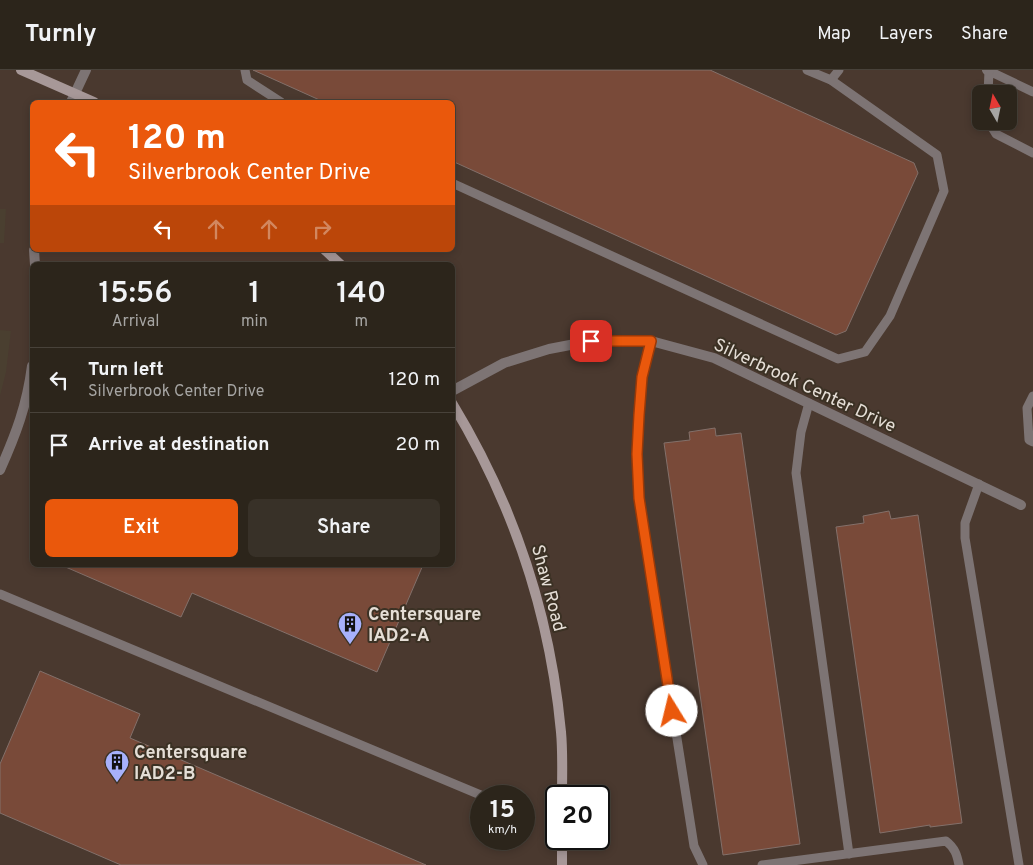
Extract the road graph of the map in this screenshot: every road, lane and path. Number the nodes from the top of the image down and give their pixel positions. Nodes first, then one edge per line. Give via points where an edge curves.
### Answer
1 (21, 70) edge
2 (86, 70) edge
3 (245, 70) edge
4 (807, 70) edge
5 (839, 70) edge
6 (988, 71) edge
7 (831, 80) junction
8 (988, 85) edge
9 (1033, 92) edge
10 (74, 98) edge
11 (277, 100) edge
12 (994, 130) edge
13 (1033, 153) edge
14 (455, 184) edge
15 (327, 252) edge
16 (338, 262) edge
17 (651, 341) junction
18 (30, 378) edge
19 (455, 389) edge
20 (1033, 396) edge
21 (809, 403) junction
22 (455, 407) edge
23 (1033, 442) edge
24 (0, 470) edge
25 (979, 484) junction
26 (1022, 505) dead end
27 (0, 594) edge
28 (562, 785) edge
29 (470, 791) edge
30 (562, 850) edge
31 (849, 854) junction
32 (562, 865) edge
33 (703, 865) edge
34 (762, 865) edge
35 (959, 865) edge
36 (1019, 865) edge

1 - 10 main road
2 - 10 street
3 - 11 lane via 247,80
4 - 7 lane
5 - 7 lane
6 - 8 lane
6 - 9 lane
7 - 14 lane via 937,155 944,191 890,316 865,352 838,359
12 - 13 lane
15 - 16 main road
17 - 19 street, Silverbrook Center Drive via 591,341 549,349 504,363
17 - 21 street, Silverbrook Center Drive via 714,358
17 - 33 lane via 642,377 639,415 639,498 694,846
18 - 24 street via 25,408
20 - 23 lane via 1027,408 1028,440
21 - 25 street, Silverbrook Center Drive
21 - 31 lane via 796,472
22 - 28 main road, Shaw Road via 502,497 521,544 539,604 562,733
25 - 26 street, Silverbrook Center Drive
25 - 36 lane via 965,523 965,538
27 - 29 lane
30 - 32 main road
31 - 34 lane
31 - 35 lane via 946,841 956,852

